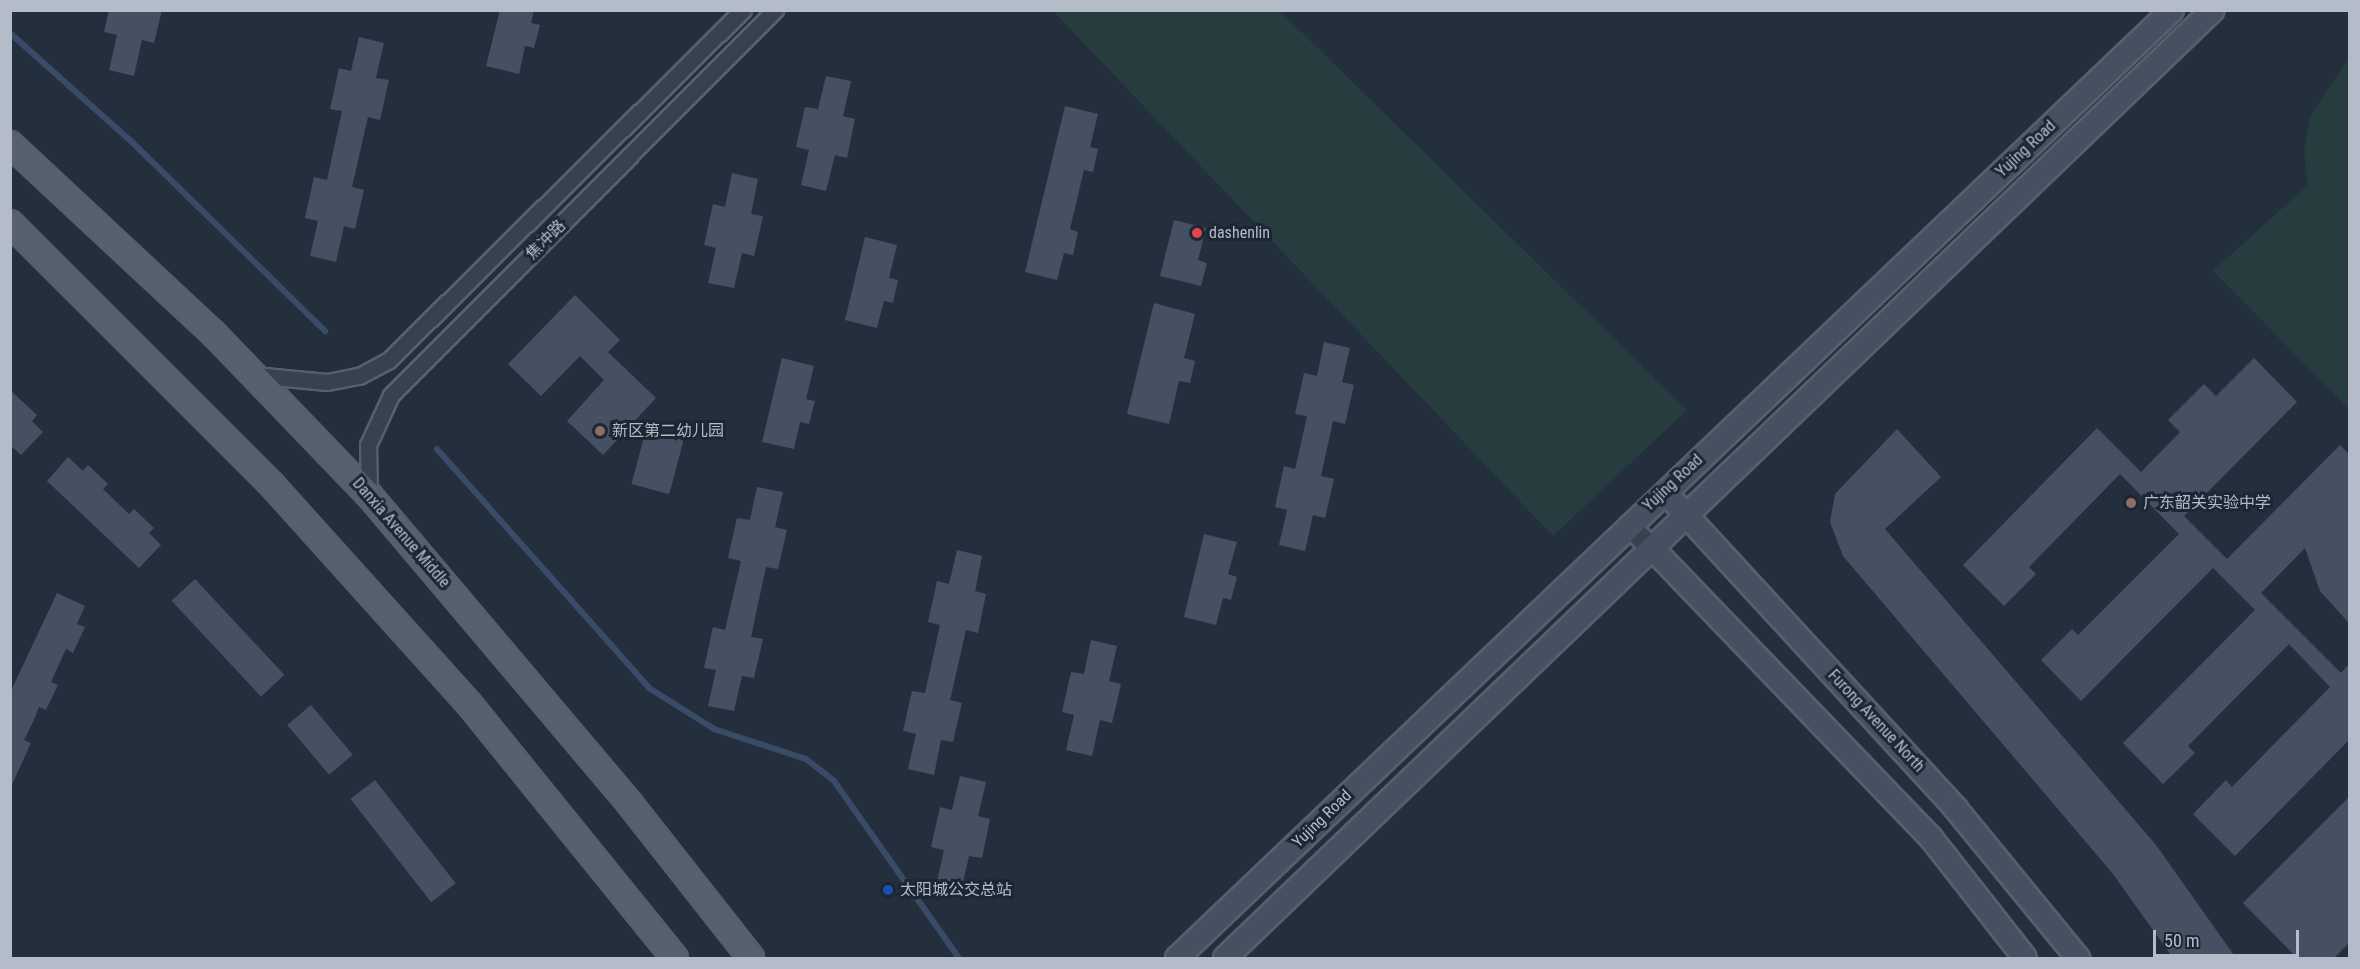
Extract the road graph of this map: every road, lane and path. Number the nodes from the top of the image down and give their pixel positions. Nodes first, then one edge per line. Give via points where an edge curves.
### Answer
1 (744, 10) edge
2 (775, 10) edge
3 (2172, 10) edge
4 (2213, 10) edge
5 (10, 144) edge
6 (10, 223) edge
7 (254, 375) junction
8 (1665, 492) junction
9 (369, 495) junction
10 (1686, 516) junction
11 (1629, 526) junction
12 (1652, 548) junction
13 (675, 958) edge
14 (751, 958) edge
15 (1177, 958) edge
16 (1225, 958) edge
17 (2025, 958) edge
18 (2078, 958) edge

1 - 7 street, 焦冲路 via 389,360 359,376 327,382
2 - 9 street, 焦冲路 via 391,395 368,445
3 - 8 main road, Yujing Road
4 - 10 main road, Yujing Road
5 - 7 main road, Danxia Avenue Middle
6 - 13 main road via 272,484 470,705
7 - 9 main road, Danxia Avenue Middle
8 - 10 main road, Furong Avenue North
8 - 11 main road, Yujing Road
9 - 14 main road, Danxia Avenue Middle via 623,795
10 - 12 main road, Yujing Road
10 - 18 main road, Furong Avenue North via 1956,809
11 - 12 street
11 - 15 main road, Yujing Road
12 - 16 main road, Yujing Road
12 - 17 main road via 1916,821

